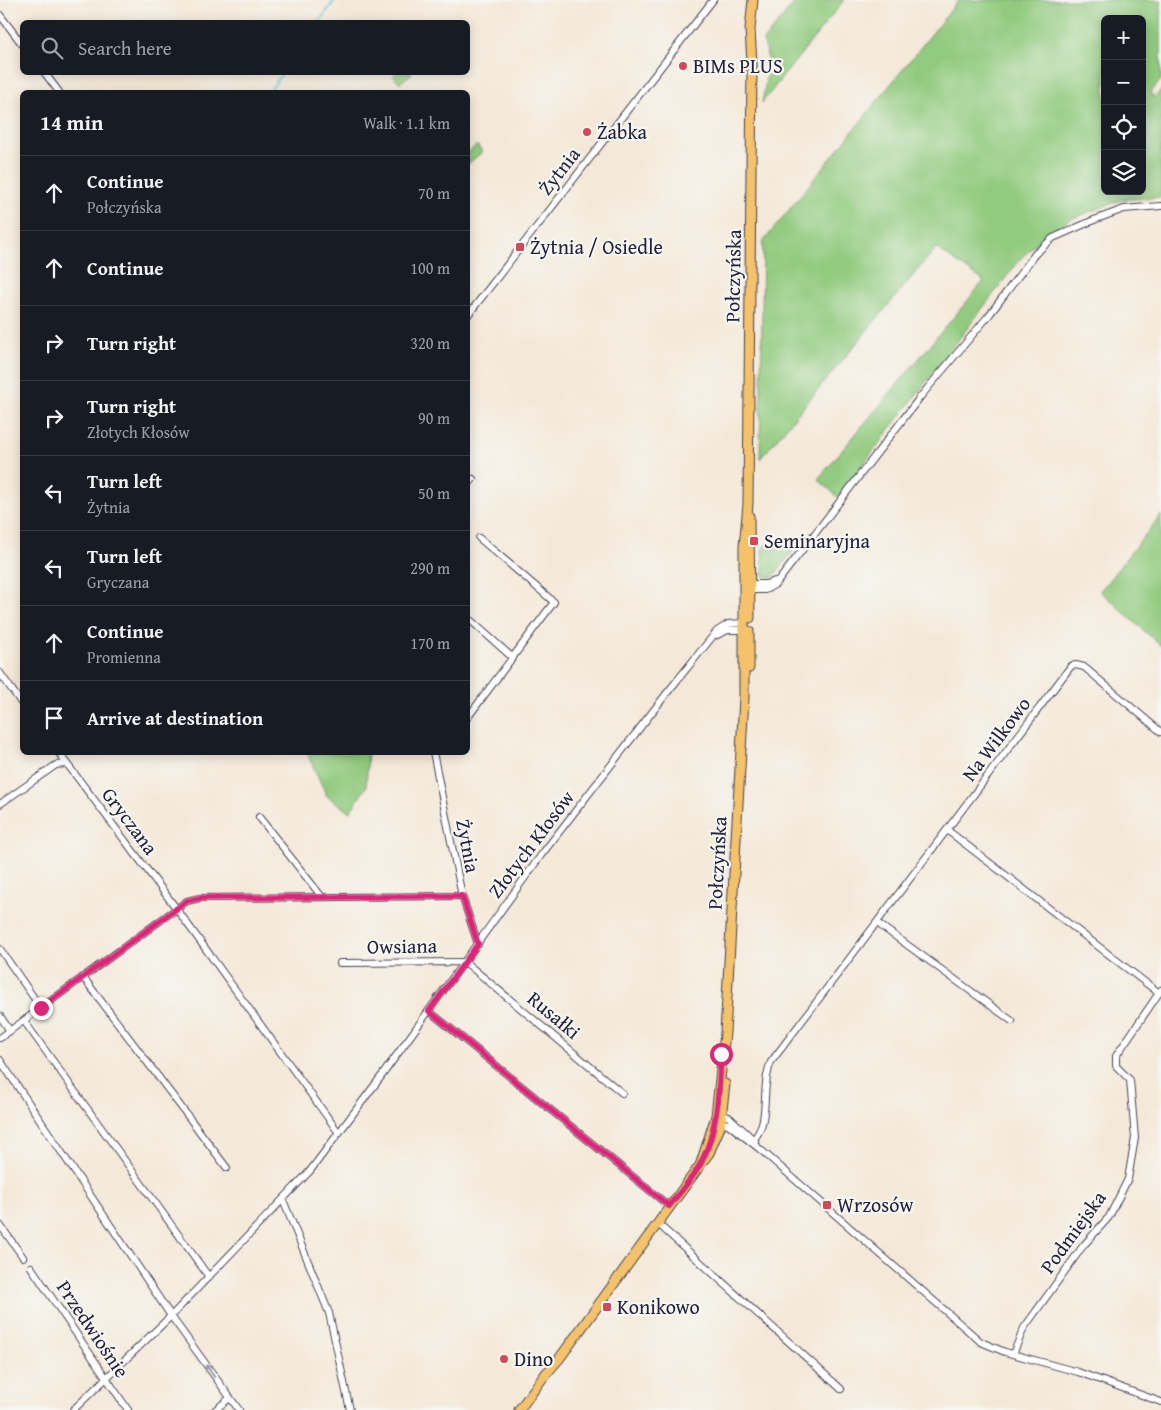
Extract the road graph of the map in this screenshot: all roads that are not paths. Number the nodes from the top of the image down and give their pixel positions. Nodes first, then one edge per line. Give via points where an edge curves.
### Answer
1 (713, 0) edge
2 (752, 5) edge
3 (0, 15) edge
4 (20, 41) edge
5 (46, 75) edge
6 (58, 90) edge
7 (1161, 206) edge
8 (470, 312) edge
9 (473, 479) dead end
10 (470, 483) edge
11 (479, 538) dead end
12 (748, 587) junction
13 (470, 620) edge
14 (745, 627) junction
15 (513, 658) junction
16 (0, 673) edge
17 (20, 701) edge
18 (470, 714) edge
19 (1161, 732) edge
20 (60, 755) edge
21 (433, 755) edge
22 (438, 755) edge
23 (434, 760) junction
24 (66, 764) junction
25 (0, 804) edge
26 (258, 817) dead end
27 (947, 830) junction
28 (462, 896) junction
29 (322, 897) junction
30 (176, 908) junction
31 (877, 923) junction
32 (478, 944) junction
33 (0, 950) edge
34 (465, 962) junction
35 (340, 963) dead end
36 (83, 977) junction
37 (1160, 992) edge
38 (41, 1008) junction
39 (429, 1011) junction
40 (0, 1016) edge
41 (24, 1021) junction
42 (1012, 1021) dead end
43 (10, 1031) junction
44 (0, 1038) edge
45 (0, 1060) edge
46 (622, 1093) dead end
47 (719, 1117) junction
48 (339, 1133) junction
49 (754, 1139) junction
50 (761, 1150) junction
51 (227, 1168) dead end
52 (283, 1200) junction
53 (669, 1206) junction
54 (657, 1223) junction
55 (0, 1225) edge
56 (23, 1257) dead end
57 (31, 1267) dead end
58 (209, 1277) junction
59 (172, 1316) junction
60 (1013, 1354) junction
61 (107, 1379) junction
62 (841, 1389) dead end
63 (230, 1398) junction
64 (1161, 1402) edge
65 (73, 1410) edge
66 (128, 1410) edge
67 (215, 1410) edge
68 (239, 1410) edge
69 (350, 1410) edge
70 (519, 1410) edge

1 - 8 street, Żytnia
2 - 12 main road, Połczyńska via 748,504 744,527
3 - 4 street
5 - 6 street
7 - 12 street via 1124,209 1094,220 1053,238 1034,254 990,314 921,396 778,579
9 - 10 street
11 - 15 street via 554,602
12 - 14 main road, Połczyńska
13 - 15 street
14 - 32 street, Złotych Kłosów via 724,626 712,639 542,854
14 - 47 main road, Połczyńska via 744,694
15 - 18 street
16 - 17 street
19 - 27 street, Na Wilkowo via 1084,667 1071,666
20 - 24 street, Gryczana
21 - 23 street, Żytnia
22 - 23 street
23 - 28 street, Żytnia
24 - 25 street via 56,765
24 - 30 street, Gryczana
26 - 29 street
27 - 31 street, Na Wilkowo
27 - 37 street
28 - 29 street
28 - 32 street, Żytnia
29 - 30 street via 200,898
30 - 36 street
30 - 48 street, Gryczana
31 - 42 street
31 - 49 street, Na Wilkowo via 772,1062 764,1086 763,1126
32 - 34 street, Złotych Kłosów
33 - 38 street
34 - 35 street, Owsiana
34 - 39 street, Złotych Kłosów
34 - 46 street, Rusałki
36 - 38 street
36 - 51 street
37 - 60 street, Podmiejska via 1116,1056 1116,1066 1130,1080 1135,1138 1128,1180 1109,1217 1024,1328
38 - 41 street
39 - 48 street, Złotych Kłosów
39 - 53 street
40 - 43 street
41 - 43 street
41 - 58 street
43 - 44 street
45 - 59 street
47 - 49 street via 729,1117
47 - 50 street
47 - 53 main road, Połczyńska via 701,1163
48 - 52 street, Złotych Kłosów
49 - 50 street
50 - 60 street via 971,1336 994,1349
52 - 58 street, Złotych Kłosów
52 - 69 street via 329,1313
53 - 54 main road, Połczyńska
54 - 62 street
54 - 70 main road, Połczyńska
55 - 56 street
57 - 61 street, Przedwiośnie
58 - 59 street, Złotych Kłosów
59 - 61 street, Złotych Kłosów
63 -> 59 street
60 - 64 street via 1078,1372
61 - 65 street, Złotych Kłosów
61 - 66 street, Przedwiośnie
63 - 67 street
63 - 68 street

